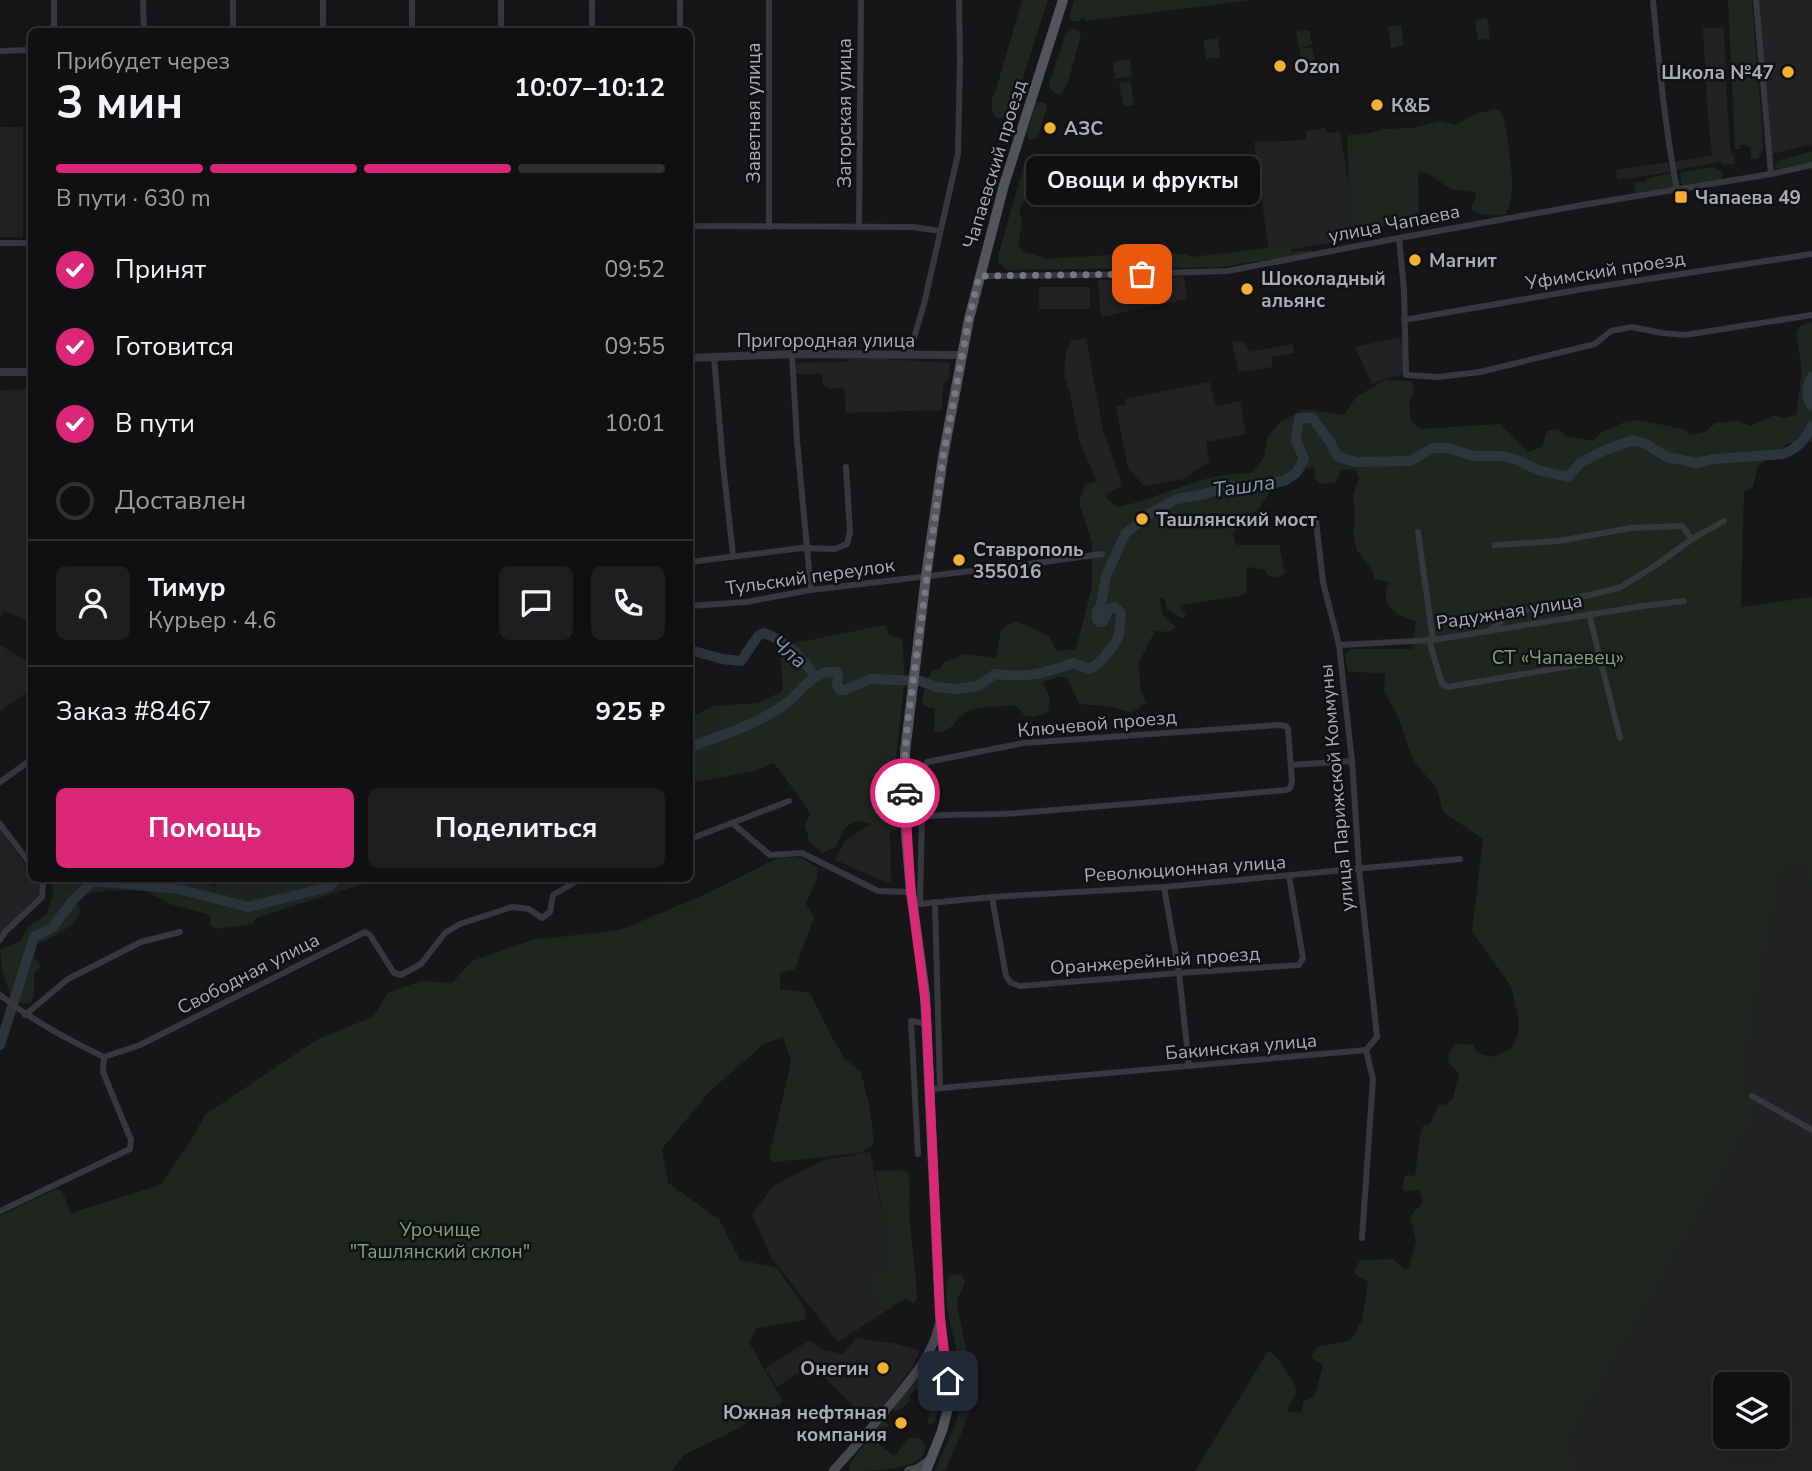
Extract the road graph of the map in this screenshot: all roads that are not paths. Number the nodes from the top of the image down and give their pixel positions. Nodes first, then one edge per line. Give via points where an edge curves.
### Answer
1 (54, 0) edge
2 (143, 0) edge
3 (233, 0) edge
4 (323, 0) edge
5 (412, 0) edge
6 (501, 0) edge
7 (592, 0) edge
8 (680, 0) edge
9 (769, 0) edge
10 (861, 0) edge
11 (959, 0) edge
12 (1063, 0) edge
13 (1653, 0) edge
14 (1756, 0) edge
15 (54, 28) edge
16 (144, 28) edge
17 (233, 28) edge
18 (323, 28) edge
19 (412, 28) edge
20 (501, 28) edge
21 (592, 28) edge
22 (680, 28) edge
23 (28, 50) edge
24 (0, 51) edge
25 (1812, 165) edge
26 (1772, 174) junction
27 (1677, 190) junction
28 (693, 226) edge
29 (769, 227) junction
30 (859, 227) junction
31 (940, 231) junction
32 (1399, 238) junction
33 (0, 243) edge
34 (28, 243) edge
35 (1812, 254) edge
36 (979, 276) junction
37 (1812, 314) edge
38 (1404, 320) junction
39 (792, 354) junction
40 (909, 355) junction
41 (962, 355) junction
42 (714, 357) junction
43 (693, 358) edge
44 (0, 372) edge
45 (28, 372) edge
46 (846, 467) dead end
47 (1315, 521) dead end
48 (1724, 521) dead end
49 (1418, 532) dead end
50 (1692, 539) junction
51 (1495, 545) dead end
52 (807, 548) junction
53 (1101, 554) dead end
54 (733, 555) junction
55 (693, 562) edge
56 (926, 576) junction
57 (811, 590) junction
58 (1684, 601) dead end
59 (693, 606) edge
60 (1589, 614) junction
61 (1489, 631) junction
62 (1431, 640) junction
63 (1339, 645) junction
64 (1600, 661) junction
65 (1620, 738) dead end
66 (1352, 761) junction
67 (28, 762) edge
68 (1291, 765) junction
69 (0, 782) edge
70 (789, 801) dead end
71 (922, 816) junction
72 (905, 822) junction
73 (732, 823) junction
74 (0, 824) edge
75 (693, 838) edge
76 (1460, 859) dead end
77 (28, 861) edge
78 (1359, 868) junction
79 (1289, 876) junction
80 (41, 882) edge
81 (575, 882) edge
82 (1164, 887) junction
83 (911, 892) junction
84 (992, 897) junction
85 (935, 902) junction
86 (917, 906) junction
87 (180, 932) dead end
88 (0, 940) edge
89 (1180, 973) junction
90 (0, 995) edge
91 (25, 1015) junction
92 (927, 1024) junction
93 (1366, 1050) junction
94 (104, 1057) junction
95 (1189, 1066) junction
96 (935, 1088) junction
97 (1752, 1096) dead end
98 (1812, 1130) edge
99 (918, 1154) dead end
100 (0, 1210) edge
101 (1362, 1238) dead end
102 (940, 1316) junction
103 (863, 1438) junction
104 (930, 1460) junction
105 (833, 1471) edge
106 (845, 1471) edge
107 (909, 1471) edge
108 (926, 1471) edge

1 - 15 street
2 - 16 street
3 - 17 street
4 - 18 street
5 - 19 street
6 - 20 street
7 - 21 street
8 - 22 street
9 - 29 street, Заветная улица
10 - 30 street, Загорская улица
11 - 31 street via 958,154
12 - 36 main road, Чапаевский проезд
13 - 27 street
14 - 26 street
23 - 24 street
25 - 26 street, улица Чапаева
26 - 27 street, улица Чапаева
27 - 32 street, улица Чапаева
28 - 29 street
29 - 30 street
30 - 31 street
31 - 40 street
32 - 36 street, улица Чапаева via 1228,271
32 - 38 street
33 - 34 street
35 - 38 street, Уфимский проезд
36 - 41 main road, Чапаевский проезд
37 - 38 street via 1685,335 1632,327 1611,331 1595,344 1480,372 1438,377 1406,376
39 - 40 street, Пригородная улица
39 - 42 street, Пригородная улица
39 - 52 street
40 - 41 street, Пригородная улица
41 - 56 main road, Чапаевский проезд
42 - 43 street, Пригородная улица
42 - 54 street
44 - 45 street
46 - 52 street via 847,544 835,549
47 - 63 street, улица Парижской Коммуны via 1323,582
48 - 50 street
49 - 62 street
50 - 51 street via 1682,526
50 - 61 street via 1619,588 1520,611
52 - 54 street
52 - 57 street
53 - 56 street, Тульский переулок
54 - 55 street
56 - 57 street, Тульский переулок
56 - 72 main road, Чапаевский проезд via 905,752
57 - 59 street, Тульский переулок
58 - 60 street, Радужная улица
60 - 61 street, Радужная улица
60 - 64 street
61 - 62 street, Радужная улица
62 - 63 street, Радужная улица
62 - 64 street via 1442,684 1448,687
63 - 66 street, улица Парижской Коммуны
64 - 65 street
66 - 68 street
66 - 78 street, улица Парижской Коммуны
67 - 69 street
68 - 71 street via 1292,785 1286,790 1013,814
68 - 71 street, Ключевой проезд via 1288,729 1282,724 1024,743 927,762
70 - 73 street
71 - 72 street
71 - 86 street, Ключевой проезд
72 - 83 main road
73 - 75 street
73 - 83 street via 769,855 802,853 878,891
74 - 77 street
76 - 78 street, Революционная улица
78 - 79 street, Революционная улица
78 - 93 street, улица Парижской Коммуны via 1377,1037
79 - 82 street, Революционная улица
79 - 89 street, Оранжерейный проезд via 1303,958 1299,965
80 - 88 street via 42,897
81 - 94 street, Свободная улица via 552,895 550,912 542,918 529,909 512,907 460,924 445,933 421,964 401,975 394,973 365,932 140,1045
82 - 84 street, Революционная улица
82 - 89 street
83 - 86 main road
84 - 85 street, Революционная улица
84 - 89 street, Оранжерейный проезд via 1002,962 1011,983 1020,986
85 - 86 street, Революционная улица
85 - 96 street
86 - 92 main road
87 - 91 street via 141,942 68,979
89 - 95 street
90 - 91 street
91 - 94 street
92 - 96 main road
92 - 99 street via 911,1021
93 - 95 street, Бакинская улица
93 - 101 street via 1373,1079
94 - 100 street via 103,1072 131,1140 130,1149
95 - 96 street, Бакинская улица
96 - 102 main road
97 - 98 street
102 - 103 main road via 934,1342 917,1372
102 - 104 main road via 948,1405
103 - 105 main road
103 - 106 main road
104 - 107 main road
104 - 108 main road

